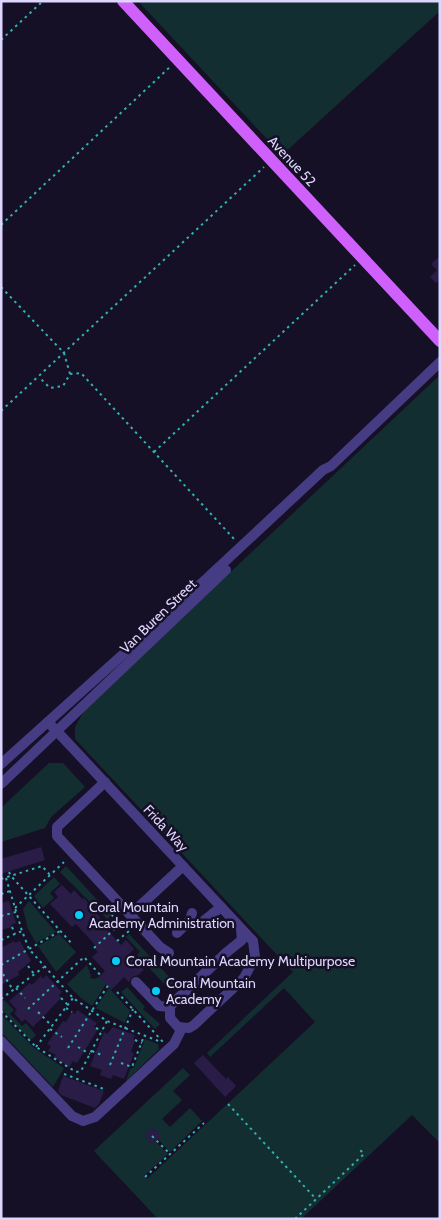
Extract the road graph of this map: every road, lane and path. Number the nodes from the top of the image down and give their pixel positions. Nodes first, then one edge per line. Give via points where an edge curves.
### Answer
1 (43, 1) edge
2 (123, 1) edge
3 (1, 40) edge
4 (177, 60) junction
5 (271, 161) junction
6 (1, 225) edge
7 (362, 258) junction
8 (1, 287) edge
9 (440, 341) edge
10 (64, 353) junction
11 (440, 362) edge
12 (70, 374) junction
13 (39, 377) junction
14 (1, 412) edge
15 (154, 452) junction
16 (331, 466) junction
17 (242, 546) junction
18 (48, 722) junction
19 (59, 734) junction
20 (1, 764) edge
21 (4, 781) edge
22 (105, 782) junction
23 (64, 862) dead end
24 (33, 864) dead end
25 (183, 866) junction
26 (22, 868) dead end
27 (34, 869) junction
28 (9, 872) dead end
29 (23, 872) junction
30 (50, 875) junction
31 (11, 876) junction
32 (6, 878) junction
33 (1, 880) edge
34 (10, 891) junction
35 (1, 894) edge
36 (28, 895) junction
37 (3, 900) dead end
38 (220, 907) junction
39 (15, 908) junction
40 (16, 912) junction
41 (192, 913) dead end
42 (113, 915) dead end
43 (130, 915) junction
44 (1, 916) edge
45 (121, 923) dead end
46 (200, 924) dead end
47 (103, 926) dead end
48 (12, 927) dead end
49 (241, 929) junction
50 (22, 931) junction
51 (60, 931) junction
52 (128, 931) dead end
53 (177, 933) dead end
54 (13, 935) junction
55 (1, 940) edge
56 (14, 941) dead end
57 (117, 941) dead end
58 (73, 945) dead end
59 (94, 948) dead end
60 (29, 949) junction
61 (169, 953) dead end
62 (1, 965) edge
63 (28, 966) dead end
64 (44, 966) junction
65 (37, 972) junction
66 (3, 974) dead end
67 (34, 974) junction
68 (41, 976) dead end
69 (102, 977) dead end
70 (58, 982) junction
71 (136, 982) dead end
72 (109, 984) dead end
73 (16, 988) junction
74 (13, 990) junction
75 (117, 992) dead end
76 (25, 998) dead end
77 (61, 998) dead end
78 (73, 998) junction
79 (1, 999) edge
80 (67, 1007) junction
81 (170, 1007) junction
82 (132, 1009) junction
83 (28, 1010) dead end
84 (1, 1011) edge
85 (90, 1011) junction
86 (38, 1012) dead end
87 (72, 1012) dead end
88 (107, 1021) junction
89 (104, 1027) junction
90 (51, 1028) junction
91 (96, 1028) dead end
92 (125, 1028) junction
93 (182, 1028) junction
94 (109, 1030) dead end
95 (102, 1031) junction
96 (144, 1036) junction
97 (62, 1037) dead end
98 (135, 1040) dead end
99 (1, 1041) edge
100 (142, 1043) junction
101 (36, 1047) junction
102 (78, 1047) dead end
103 (68, 1048) dead end
104 (92, 1051) junction
105 (90, 1054) junction
106 (104, 1056) dead end
107 (121, 1063) dead end
108 (110, 1065) dead end
109 (81, 1071) junction
110 (64, 1074) dead end
111 (78, 1079) junction
112 (104, 1088) dead end
113 (228, 1104) dead end
114 (204, 1123) dead end
115 (152, 1136) dead end
116 (359, 1149) dead end
117 (170, 1154) junction
118 (145, 1177) dead end
119 (316, 1199) junction
120 (295, 1219) edge

1 - 3 path
2 - 4 main road, Avenue 52
4 - 5 main road, Avenue 52
4 - 6 path
5 - 7 main road, Avenue 52
5 - 10 path
7 - 9 main road, Avenue 52
7 - 15 path
8 - 10 path
10 - 12 path
10 - 13 path
11 - 16 street, Van Buren Street
12 - 13 path via 63,386 50,388
12 - 15 path via 81,373
13 - 14 path
15 - 17 path
16 - 17 street, Van Buren Street
16 - 19 street, Van Buren Street via 318,483
17 - 18 street, Van Buren Street
18 - 19 street, Frida Way
18 - 20 street, Van Buren Street
19 - 21 street, Van Buren Street
19 - 22 street, Frida Way
22 - 25 street, Frida Way
22 - 43 street via 62,822 56,832
23 - 30 path
24 - 27 path
25 - 38 street, Frida Way
25 - 43 street
26 - 29 path
27 - 29 path
27 - 30 path via 42,866
28 - 31 path
29 - 31 path
30 - 36 path
31 - 32 path
31 - 36 path
32 - 33 path
32 - 34 path
34 - 35 path
34 - 39 path
35 - 37 path
36 - 39 path
36 - 51 path
38 - 46 street
38 - 49 street, Frida Way
39 - 40 path
40 - 44 path
40 - 50 path
41 - 53 street via 190,920
42 - 47 path
43 - 61 street
45 - 59 path
48 - 54 path
49 - 81 street via 242,940 236,947
49 - 93 street, Frida Way via 253,941 255,957 244,978 194,1025
50 - 54 path
50 - 60 path
51 - 58 path
51 - 60 path
52 - 57 path
54 - 55 path
54 - 56 path
60 - 62 path
60 - 64 path
63 - 67 path
64 - 65 path
64 - 70 path
65 - 67 path
65 - 68 path
66 - 74 path
67 - 73 path
69 - 70 path via 84,957
70 - 78 path
70 - 83 path
71 - 81 street via 159,1006
72 - 85 path
73 - 74 path
73 - 76 path
74 - 79 path
75 - 82 path
77 - 80 path
78 - 80 path
78 - 85 path
80 - 87 path
80 - 90 path
81 - 93 street via 170,1018
82 - 92 path
82 - 96 path via 165,1044
84 - 101 path
85 - 88 path
85 - 103 path
86 - 90 path
88 - 89 path
88 - 92 path
89 - 94 path
89 - 95 path
90 - 97 path
90 - 101 path
91 - 95 path
92 - 96 path
92 - 108 path
93 - 99 street via 174,1044 95,1117 83,1121 72,1116
95 - 104 path
96 - 100 path
98 - 100 path
100 - 107 path via 132,1067
101 - 109 path via 72,1071
102 - 105 path
104 - 105 path
104 - 106 path
105 - 109 path
109 - 111 path
110 - 111 path
111 - 112 path
113 - 119 path
114 - 117 path
115 - 117 path
116 - 119 path via 364,1154
117 - 118 path
119 - 120 path

